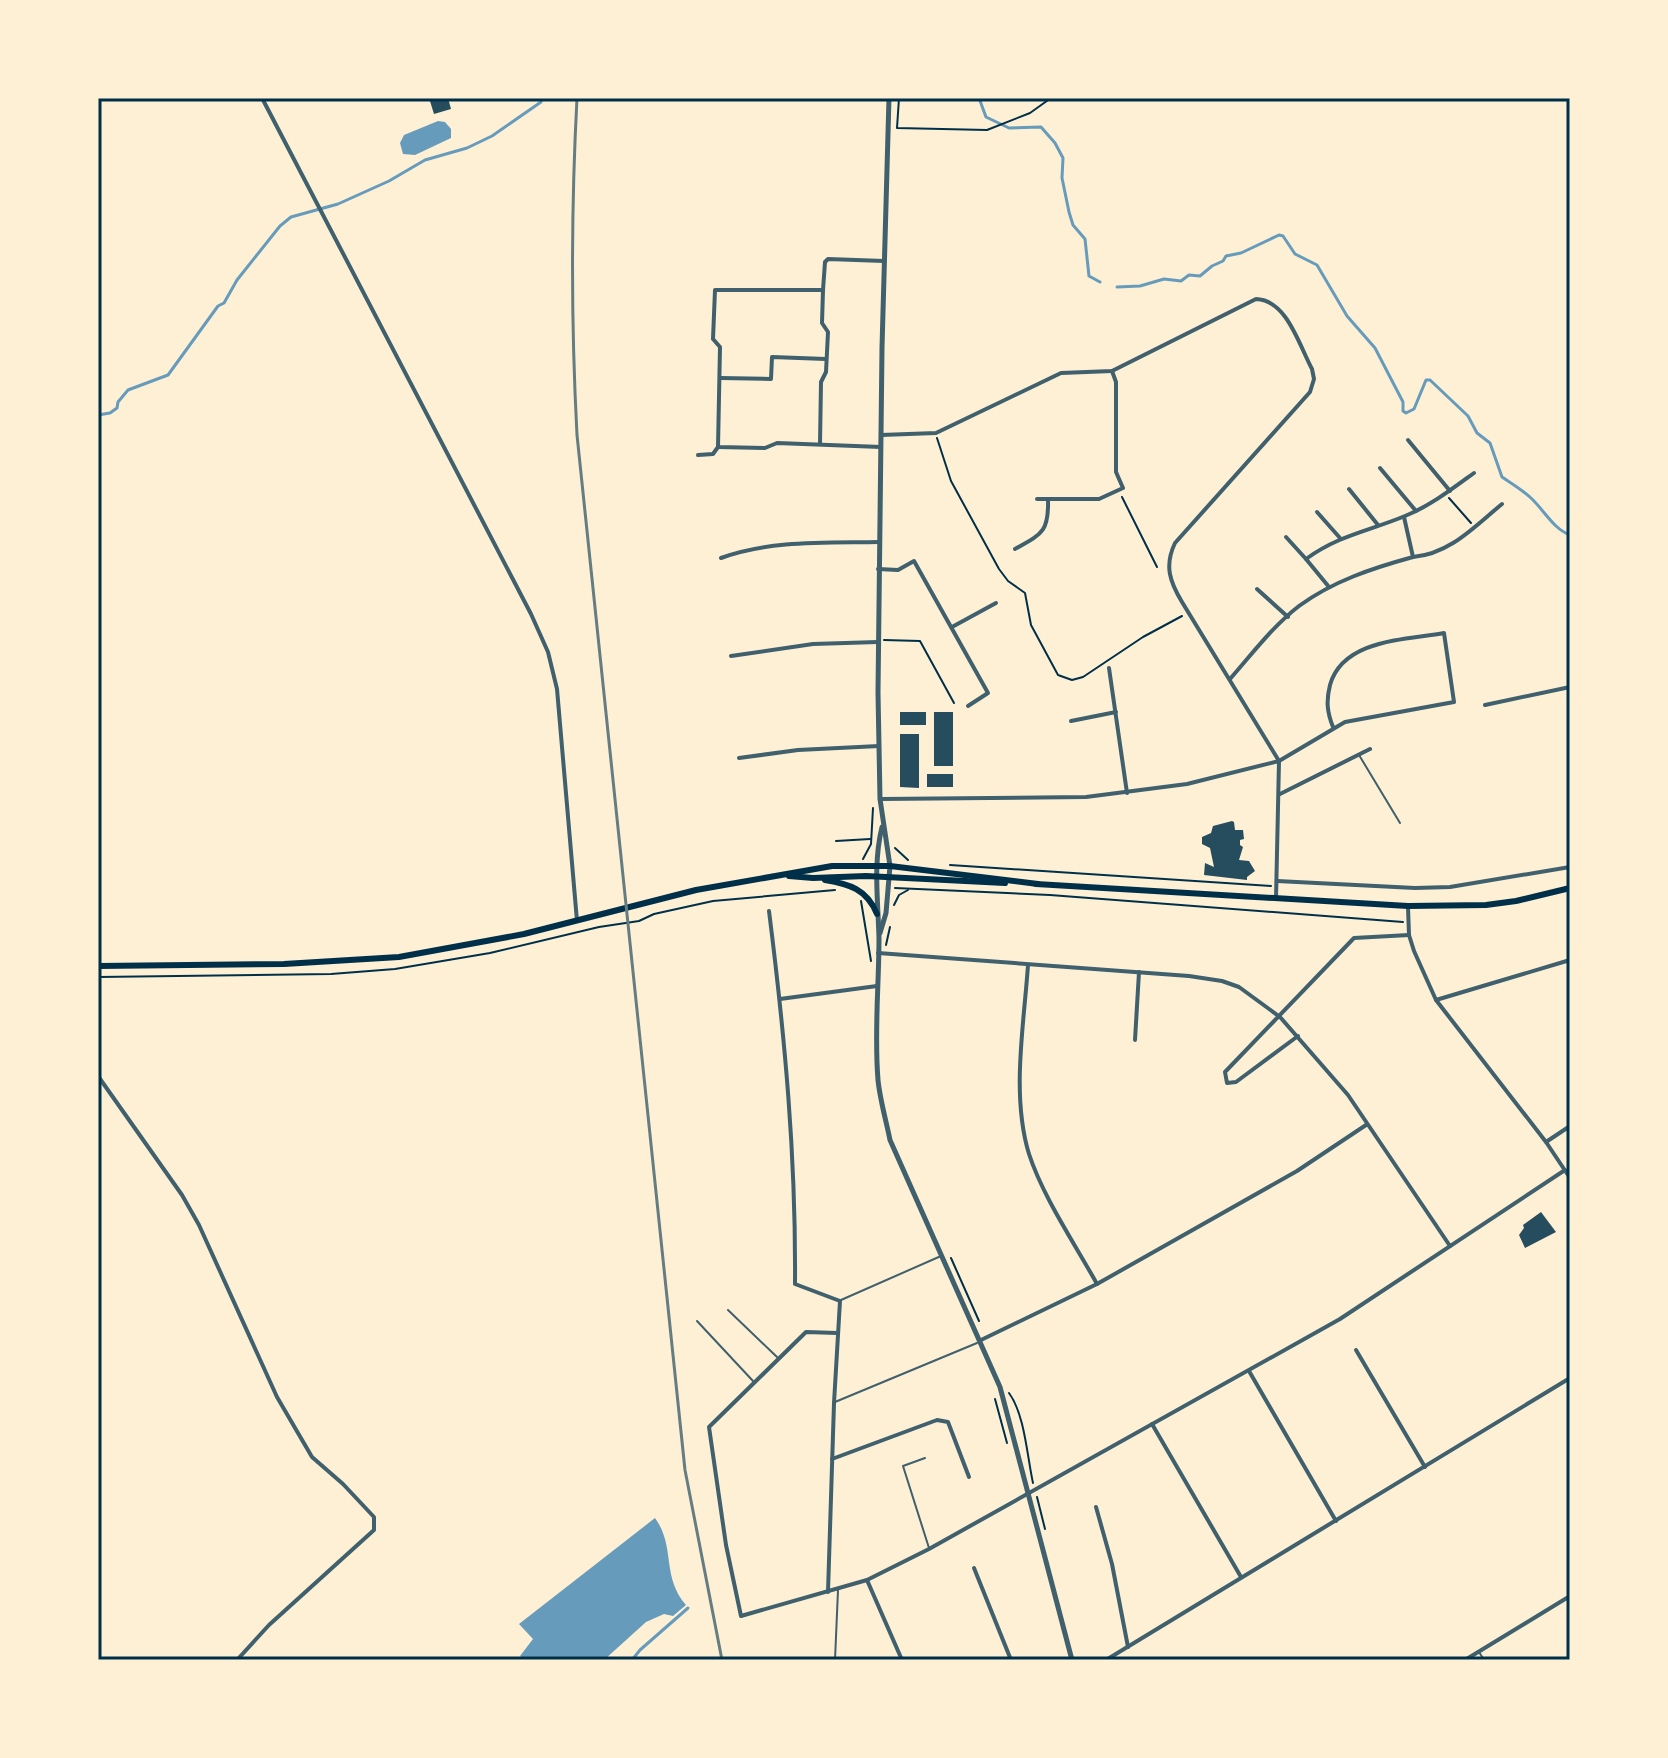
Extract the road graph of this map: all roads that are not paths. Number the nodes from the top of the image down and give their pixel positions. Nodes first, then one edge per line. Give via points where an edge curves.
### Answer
1 (262, 98) edge
2 (889, 98) edge
3 (884, 261) junction
4 (823, 290) junction
5 (826, 359) junction
6 (1112, 371) junction
7 (720, 378) junction
8 (881, 435) junction
9 (1408, 440) dead end
10 (820, 445) junction
11 (718, 447) junction
12 (881, 447) junction
13 (698, 455) dead end
14 (1380, 468) dead end
15 (1474, 473) dead end
16 (1349, 489) dead end
17 (1448, 492) junction
18 (1037, 499) dead end
19 (1048, 499) junction
20 (1502, 504) dead end
21 (1416, 511) junction
22 (1317, 512) dead end
23 (1404, 517) junction
24 (1378, 525) junction
25 (1286, 537) dead end
26 (1340, 538) junction
27 (879, 542) junction
28 (1015, 549) dead end
29 (1413, 557) junction
30 (721, 558) dead end
31 (1306, 559) junction
32 (878, 569) junction
33 (1329, 587) junction
34 (1257, 589) dead end
35 (996, 603) dead end
36 (1288, 617) junction
37 (952, 627) junction
38 (878, 641) junction
39 (731, 656) dead end
40 (1109, 668) dead end
41 (1230, 679) junction
42 (1570, 687) edge
43 (1485, 705) dead end
44 (968, 706) dead end
45 (1116, 712) junction
46 (1071, 721) dead end
47 (1333, 727) junction
48 (879, 746) junction
49 (1370, 749) dead end
50 (1359, 755) junction
51 (739, 758) dead end
52 (1279, 761) junction
53 (1127, 793) junction
54 (1280, 794) junction
55 (880, 799) junction
56 (1400, 823) dead end
57 (882, 827) junction
58 (878, 866) junction
59 (890, 866) junction
60 (1570, 867) edge
61 (777, 875) junction
62 (877, 877) junction
63 (889, 877) junction
64 (813, 878) junction
65 (1038, 884) junction
66 (1277, 884) junction
67 (1570, 888) edge
68 (1276, 899) junction
69 (1408, 906) junction
70 (769, 911) dead end
71 (877, 914) junction
72 (577, 921) junction
73 (1409, 935) junction
74 (879, 938) junction
75 (881, 953) junction
76 (1570, 960) edge
77 (1028, 965) junction
78 (98, 966) edge
79 (1139, 972) junction
80 (877, 986) junction
81 (780, 999) junction
82 (1436, 1000) junction
83 (1280, 1017) junction
84 (1298, 1036) junction
85 (1135, 1040) dead end
86 (98, 1076) edge
87 (1367, 1125) junction
88 (1570, 1126) edge
89 (1546, 1142) junction
90 (1565, 1170) junction
91 (1570, 1178) edge
92 (1450, 1246) junction
93 (942, 1256) junction
94 (1097, 1284) junction
95 (840, 1301) junction
96 (728, 1310) dead end
97 (697, 1321) dead end
98 (837, 1333) junction
99 (983, 1338) junction
100 (1356, 1350) dead end
101 (778, 1358) junction
102 (1249, 1370) junction
103 (1570, 1378) edge
104 (754, 1382) junction
105 (834, 1403) junction
106 (1152, 1424) junction
107 (925, 1458) dead end
108 (832, 1459) junction
109 (1425, 1467) junction
110 (969, 1477) dead end
111 (1029, 1493) junction
112 (1096, 1507) dead end
113 (1336, 1521) junction
114 (929, 1549) junction
115 (974, 1568) dead end
116 (1241, 1577) junction
117 (867, 1580) junction
118 (838, 1589) junction
119 (828, 1592) junction
120 (1570, 1596) edge
121 (1128, 1647) junction
122 (1479, 1652) junction
123 (237, 1660) edge
124 (835, 1660) edge
125 (902, 1660) edge
126 (1011, 1660) edge
127 (1072, 1660) edge
128 (1106, 1660) edge
129 (1465, 1660) edge
130 (1484, 1660) edge

1 - 72 street via 548,652 559,702
2 - 3 street
3 - 4 street via 828,259
3 - 8 street
4 - 5 street
4 - 7 street via 715,290 713,339 720,347
5 - 7 street via 772,357 771,379
5 - 10 street
6 - 8 street via 1061,373 936,433
6 - 19 street via 1116,472 1123,488 1099,499
6 - 41 street via 1256,299 1281,310 1312,369 1310,392 1171,552 1169,576
7 - 11 street
8 - 12 street
9 - 17 street
10 - 11 street
10 - 12 street
11 - 13 street via 713,454
12 - 27 street
14 - 21 street
15 - 17 street
16 - 24 street
17 - 21 street
18 - 19 street
19 - 28 street via 1047,525
20 - 29 street via 1450,547
21 - 23 street
22 - 26 street
23 - 24 street
23 - 29 street
24 - 26 street
25 - 31 street
26 - 31 street
27 - 30 street via 777,545
27 - 32 street
29 - 33 street
31 - 33 street
32 - 37 street via 898,570 914,561
32 - 38 street
33 - 36 street
34 - 36 street
35 - 37 street
36 - 41 street
37 - 44 street via 988,693
38 - 39 street
38 - 48 street
40 - 45 street
41 - 52 street
42 - 43 street
45 - 46 street
45 - 53 street
47 - 47 street via 1454,702 1444,633 1368,647 1347,659 1333,674 1327,698
47 - 52 street
48 - 51 street
48 - 55 street
49 - 50 street
50 - 54 street
50 - 56 lane
52 - 53 street
52 - 54 street
53 - 55 street
54 - 66 street
55 - 57 street
57 - 58 street
57 - 59 street
58 - 59 main road
58 - 61 main road via 832,866
58 - 62 street
59 - 63 street
59 - 65 main road
60 - 66 street via 1450,887
61 - 64 main road
61 - 72 main road
62 - 63 main road
62 - 64 main road
62 - 71 street
63 - 65 main road
63 - 74 street
64 - 71 main road via 859,889
65 - 68 main road
66 - 68 street
67 - 69 main road via 1486,905
68 - 69 main road
69 - 73 street
70 - 81 street
71 - 74 street
72 - 78 main road via 399,957
73 - 82 street
73 - 83 street via 1354,938
74 - 75 street
75 - 77 street
75 - 80 street
76 - 82 street
77 - 79 street
77 - 94 street via 1021,1078 1029,1154
79 - 83 street via 1222,981 1251,993
79 - 85 street
80 - 81 street
80 - 93 street via 878,1078 890,1140
81 - 95 street via 796,1197 795,1284
82 - 89 street
83 - 84 street
83 - 84 street via 1225,1072 1227,1083 1236,1082
84 - 87 street
86 - 123 street via 199,1225 274,1391 312,1457 374,1517 374,1530
87 - 92 street
87 - 94 street
88 - 89 street
89 - 90 street
90 - 91 street
90 - 92 street
92 - 102 street via 1340,1319
93 - 95 lane
93 - 99 street
94 - 99 street
95 - 98 street
96 - 101 lane
97 - 104 lane
98 - 101 street via 806,1332
98 - 105 street
99 - 105 lane
99 - 111 street
100 - 109 street
101 - 104 street
102 - 106 street
102 - 113 street
103 - 109 street
104 - 119 street via 709,1427 741,1616
105 - 108 street
106 - 111 street
106 - 116 street
107 - 114 lane via 903,1466
108 - 110 street via 937,1420 948,1422
108 - 119 street
109 - 113 street
111 - 114 street
111 - 127 street
112 - 121 street
113 - 116 street
114 - 117 street
115 - 126 street
116 - 121 street
117 - 118 street
117 - 125 street
118 - 119 street
118 - 124 lane
120 - 122 street
121 - 128 street
122 - 129 street
122 - 130 lane

